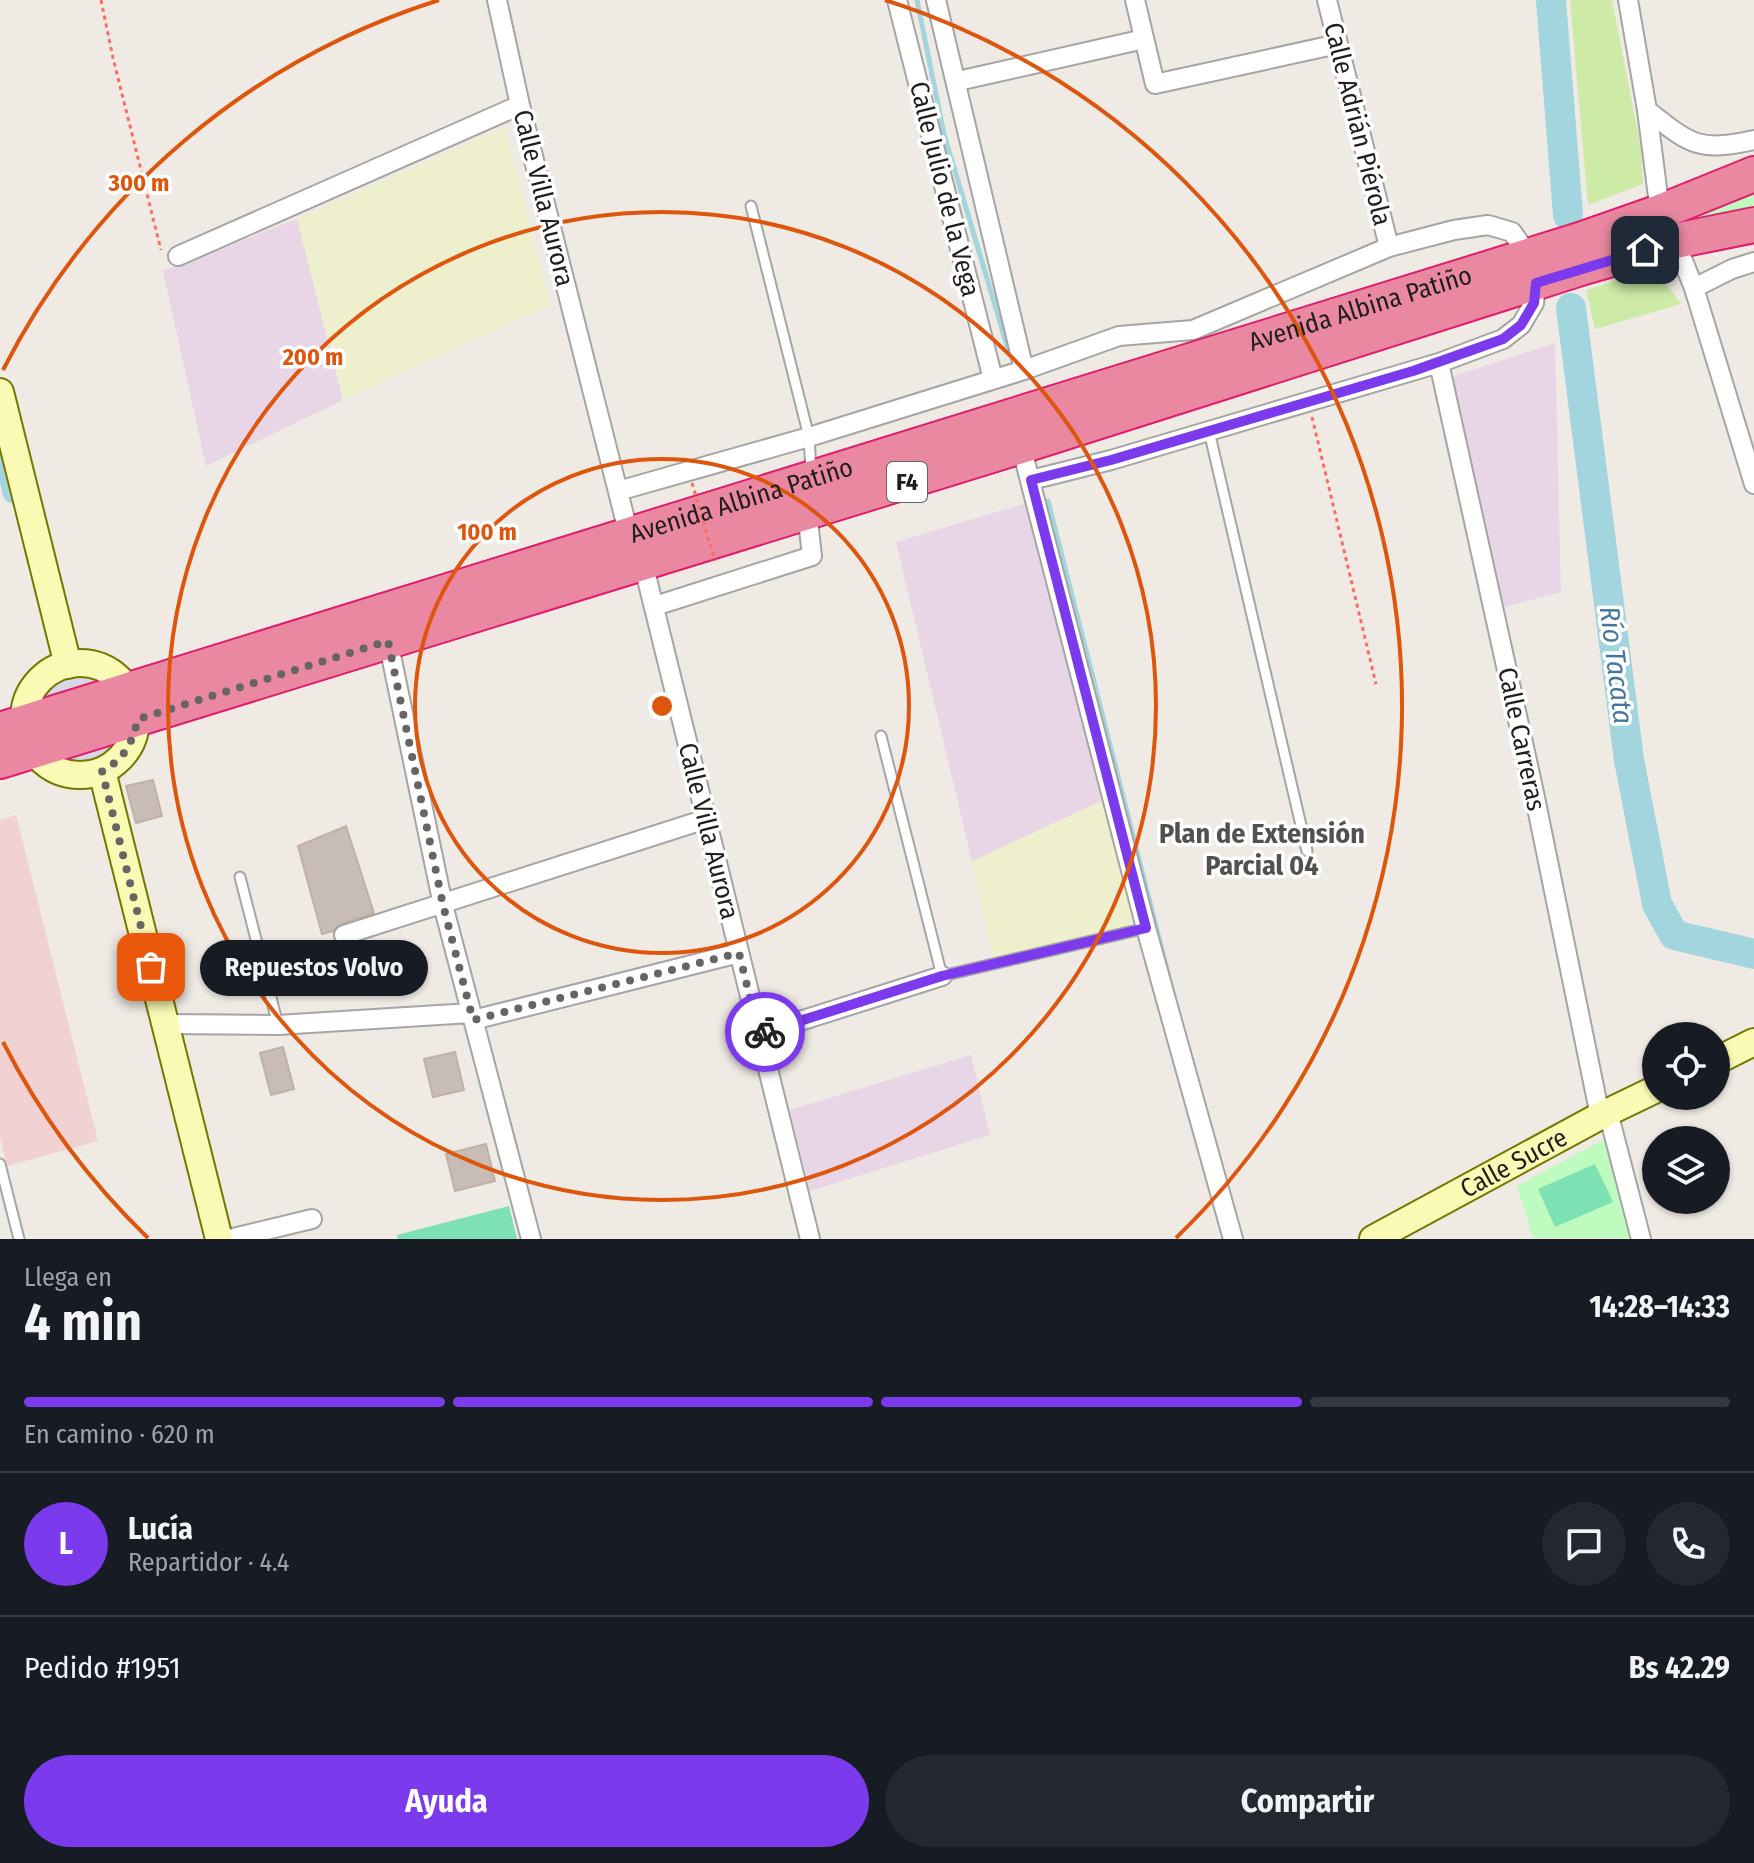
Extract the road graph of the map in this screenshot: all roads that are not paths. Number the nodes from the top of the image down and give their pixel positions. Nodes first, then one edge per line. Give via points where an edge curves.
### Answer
1 (497, 0) edge
2 (897, 0) edge
3 (936, 0) edge
4 (1135, 0) edge
5 (1327, 0) edge
6 (1628, 0) edge
7 (1144, 39) junction
8 (1338, 44) junction
9 (958, 81) junction
10 (520, 105) junction
11 (1647, 110) junction
12 (1754, 140) edge
13 (1754, 174) edge
14 (751, 206) dead end
15 (1754, 225) edge
16 (1667, 226) junction
17 (1389, 247) junction
18 (178, 256) road end
19 (1754, 262) edge
20 (1532, 270) junction
21 (1694, 288) junction
22 (1439, 363) junction
23 (1024, 370) junction
24 (993, 379) junction
25 (0, 392) edge
26 (1209, 431) junction
27 (809, 437) junction
28 (1021, 446) junction
29 (812, 478) junction
30 (1031, 480) junction
31 (1754, 484) edge
32 (618, 491) junction
33 (807, 512) junction
34 (636, 549) junction
35 (655, 606) junction
36 (388, 641) junction
37 (68, 665) junction
38 (133, 704) junction
39 (19, 734) edge
40 (881, 736) dead end
41 (0, 761) edge
42 (94, 774) junction
43 (706, 819) junction
44 (1307, 851) dead end
45 (240, 877) dead end
46 (443, 905) junction
47 (1146, 928) junction
48 (344, 935) dead end
49 (739, 953) junction
50 (942, 976) junction
51 (472, 1017) junction
52 (165, 1024) junction
53 (278, 1025) junction
54 (759, 1034) junction
55 (1754, 1042) edge
56 (1730, 1054) edge
57 (1642, 1096) edge
58 (1604, 1114) junction
59 (0, 1164) edge
60 (312, 1219) dead end
61 (19, 1239) edge
62 (203, 1239) edge
63 (219, 1239) edge
64 (229, 1239) edge
65 (531, 1239) edge
66 (810, 1239) edge
67 (1233, 1239) edge
68 (1373, 1239) edge
69 (1641, 1239) edge

1 - 10 street, Calle Villa Aurora
2 - 24 street, Calle Julio de la Vega
3 - 9 street, Calle Julio de la Vega
4 - 7 street
5 - 8 street, Calle Adrián Piérola
6 - 11 street
7 - 8 street via 1155,84
7 - 9 street
8 - 17 street, Calle Adrián Piérola
9 - 23 street, Calle Julio de la Vega
10 - 18 street
10 - 32 street, Calle Villa Aurora
11 - 12 street via 1692,143 1714,147
11 - 16 street
13 - 16 highway, Avenida Albina Patiño / F4
14 - 27 lane
15 - 16 highway, Avenida Albina Patiño / F4
16 - 20 highway, Avenida Albina Patiño / F4
16 - 21 street
17 - 20 street via 1488,225 1512,232
17 - 23 street via 1193,330 1119,336
19 - 21 street
20 - 22 street via 1534,303 1521,325 1503,339
20 - 28 highway, Avenida Albina Patiño / F4
20 - 29 highway, Avenida Albina Patiño / F4
21 - 31 street
22 - 26 street
22 - 58 street, Calle Carreras
23 - 24 street
24 - 27 street
25 - 37 main road
26 - 30 street
26 - 44 lane
27 - 29 lane
27 - 32 street
28 - 30 street
28 - 33 highway, Avenida Albina Patiño / F4
29 - 34 highway, Avenida Albina Patiño / F4
30 - 47 street
32 - 34 street, Calle Villa Aurora
33 - 34 highway, Avenida Albina Patiño / F4
33 - 35 street via 812,556
34 - 35 street, Calle Villa Aurora
34 - 36 highway, Avenida Albina Patiño / F4
34 - 38 highway, Avenida Albina Patiño / F4
35 - 43 street, Calle Villa Aurora
36 - 38 highway, Avenida Albina Patiño / F4
36 - 46 street
37 - 38 main road via 99,666 115,675
37 - 39 main road via 37,683
38 - 39 highway, Avenida Albina Patiño / F4
38 - 42 main road via 134,735 125,754
39 - 41 highway, Avenida Albina Patiño / F4
39 - 42 main road via 56,770
40 - 50 lane
42 - 52 main road
42 - 62 main road
43 - 46 street
43 - 49 street, Calle Villa Aurora
45 - 53 lane
46 - 48 street
46 - 51 street
47 - 50 lane
47 - 67 street
49 - 51 street
49 - 54 street, Calle Villa Aurora
50 - 54 street
51 - 53 street
51 - 65 street
52 - 53 street
52 - 63 main road
54 - 66 street, Calle Villa Aurora
55 - 56 main road
57 - 58 main road, Calle Sucre
58 - 68 main road, Calle Sucre
58 - 69 street, Calle Carreras
59 - 61 lane
60 - 64 street

